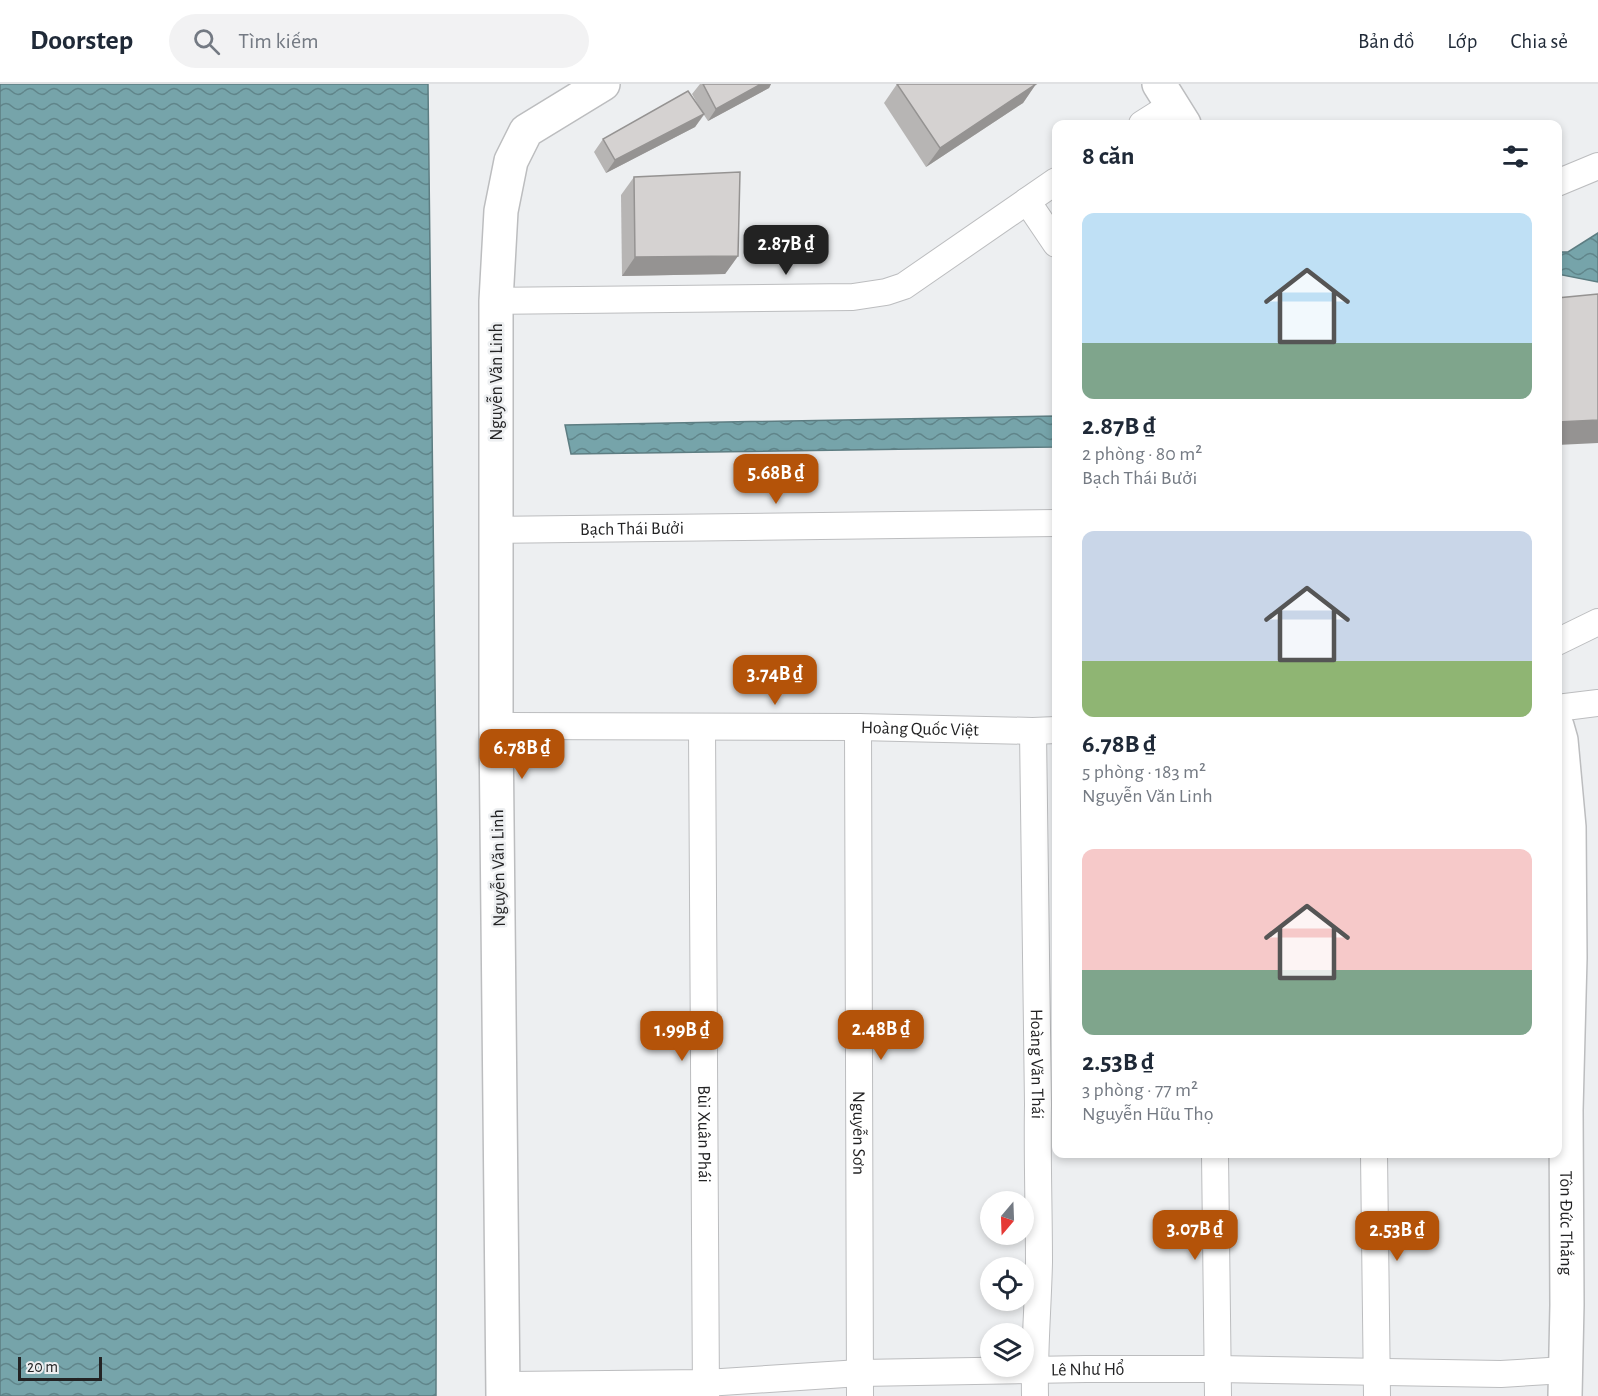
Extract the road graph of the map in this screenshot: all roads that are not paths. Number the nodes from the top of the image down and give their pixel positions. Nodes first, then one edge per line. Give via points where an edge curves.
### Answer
1 (603, 84) edge
2 (1172, 104) edge
3 (1148, 120) edge
4 (1598, 166) edge
5 (1562, 181) edge
6 (1052, 185) edge
7 (1027, 201) junction
8 (1052, 238) edge
9 (496, 301) junction
10 (1052, 523) edge
11 (496, 530) junction
12 (1598, 622) edge
13 (1562, 640) edge
14 (1598, 703) edge
15 (1562, 707) edge
16 (496, 726) junction
17 (858, 727) junction
18 (702, 728) junction
19 (1044, 730) edge
20 (1562, 751) edge
21 (1215, 1158) edge
22 (1374, 1158) edge
23 (1218, 1369) junction
24 (1565, 1383) edge
25 (1034, 1384) edge
26 (1377, 1384) edge
27 (860, 1385) edge
28 (706, 1389) edge
29 (503, 1390) edge
30 (1218, 1396) edge

1 - 9 street, Nguyễn Văn Linh via 526,131 511,161 501,211
2 - 3 street
4 - 5 street
6 - 7 street
7 - 8 street
7 - 9 street via 904,286 886,292 853,297
9 - 11 street, Nguyễn Văn Linh
10 - 11 street, Bạch Thái Bưởi
11 - 16 street, Nguyễn Văn Linh
12 - 13 street
14 - 15 street
16 - 18 street, Hoàng Quốc Việt
16 - 29 street, Nguyễn Văn Linh
17 - 18 street, Hoàng Quốc Việt
17 - 19 street, Hoàng Quốc Việt
17 - 27 street, Nguyễn Sơn
18 - 28 street, Bùi Xuân Phái
19 - 25 street, Hoàng Văn Thái via 1039,1260
20 - 24 street, Tôn Đức Thắng via 1569,827 1570,958
21 - 23 street
22 - 26 street
23 - 25 street, Lê Như Hổ via 1086,1369
23 - 26 street, Lê Như Hổ
23 - 30 street
24 - 26 street, Lê Như Hổ via 1501,1374
25 - 27 street, Lê Như Hổ
27 - 28 street, Lê Như Hổ
28 - 29 street, Lê Như Hổ

